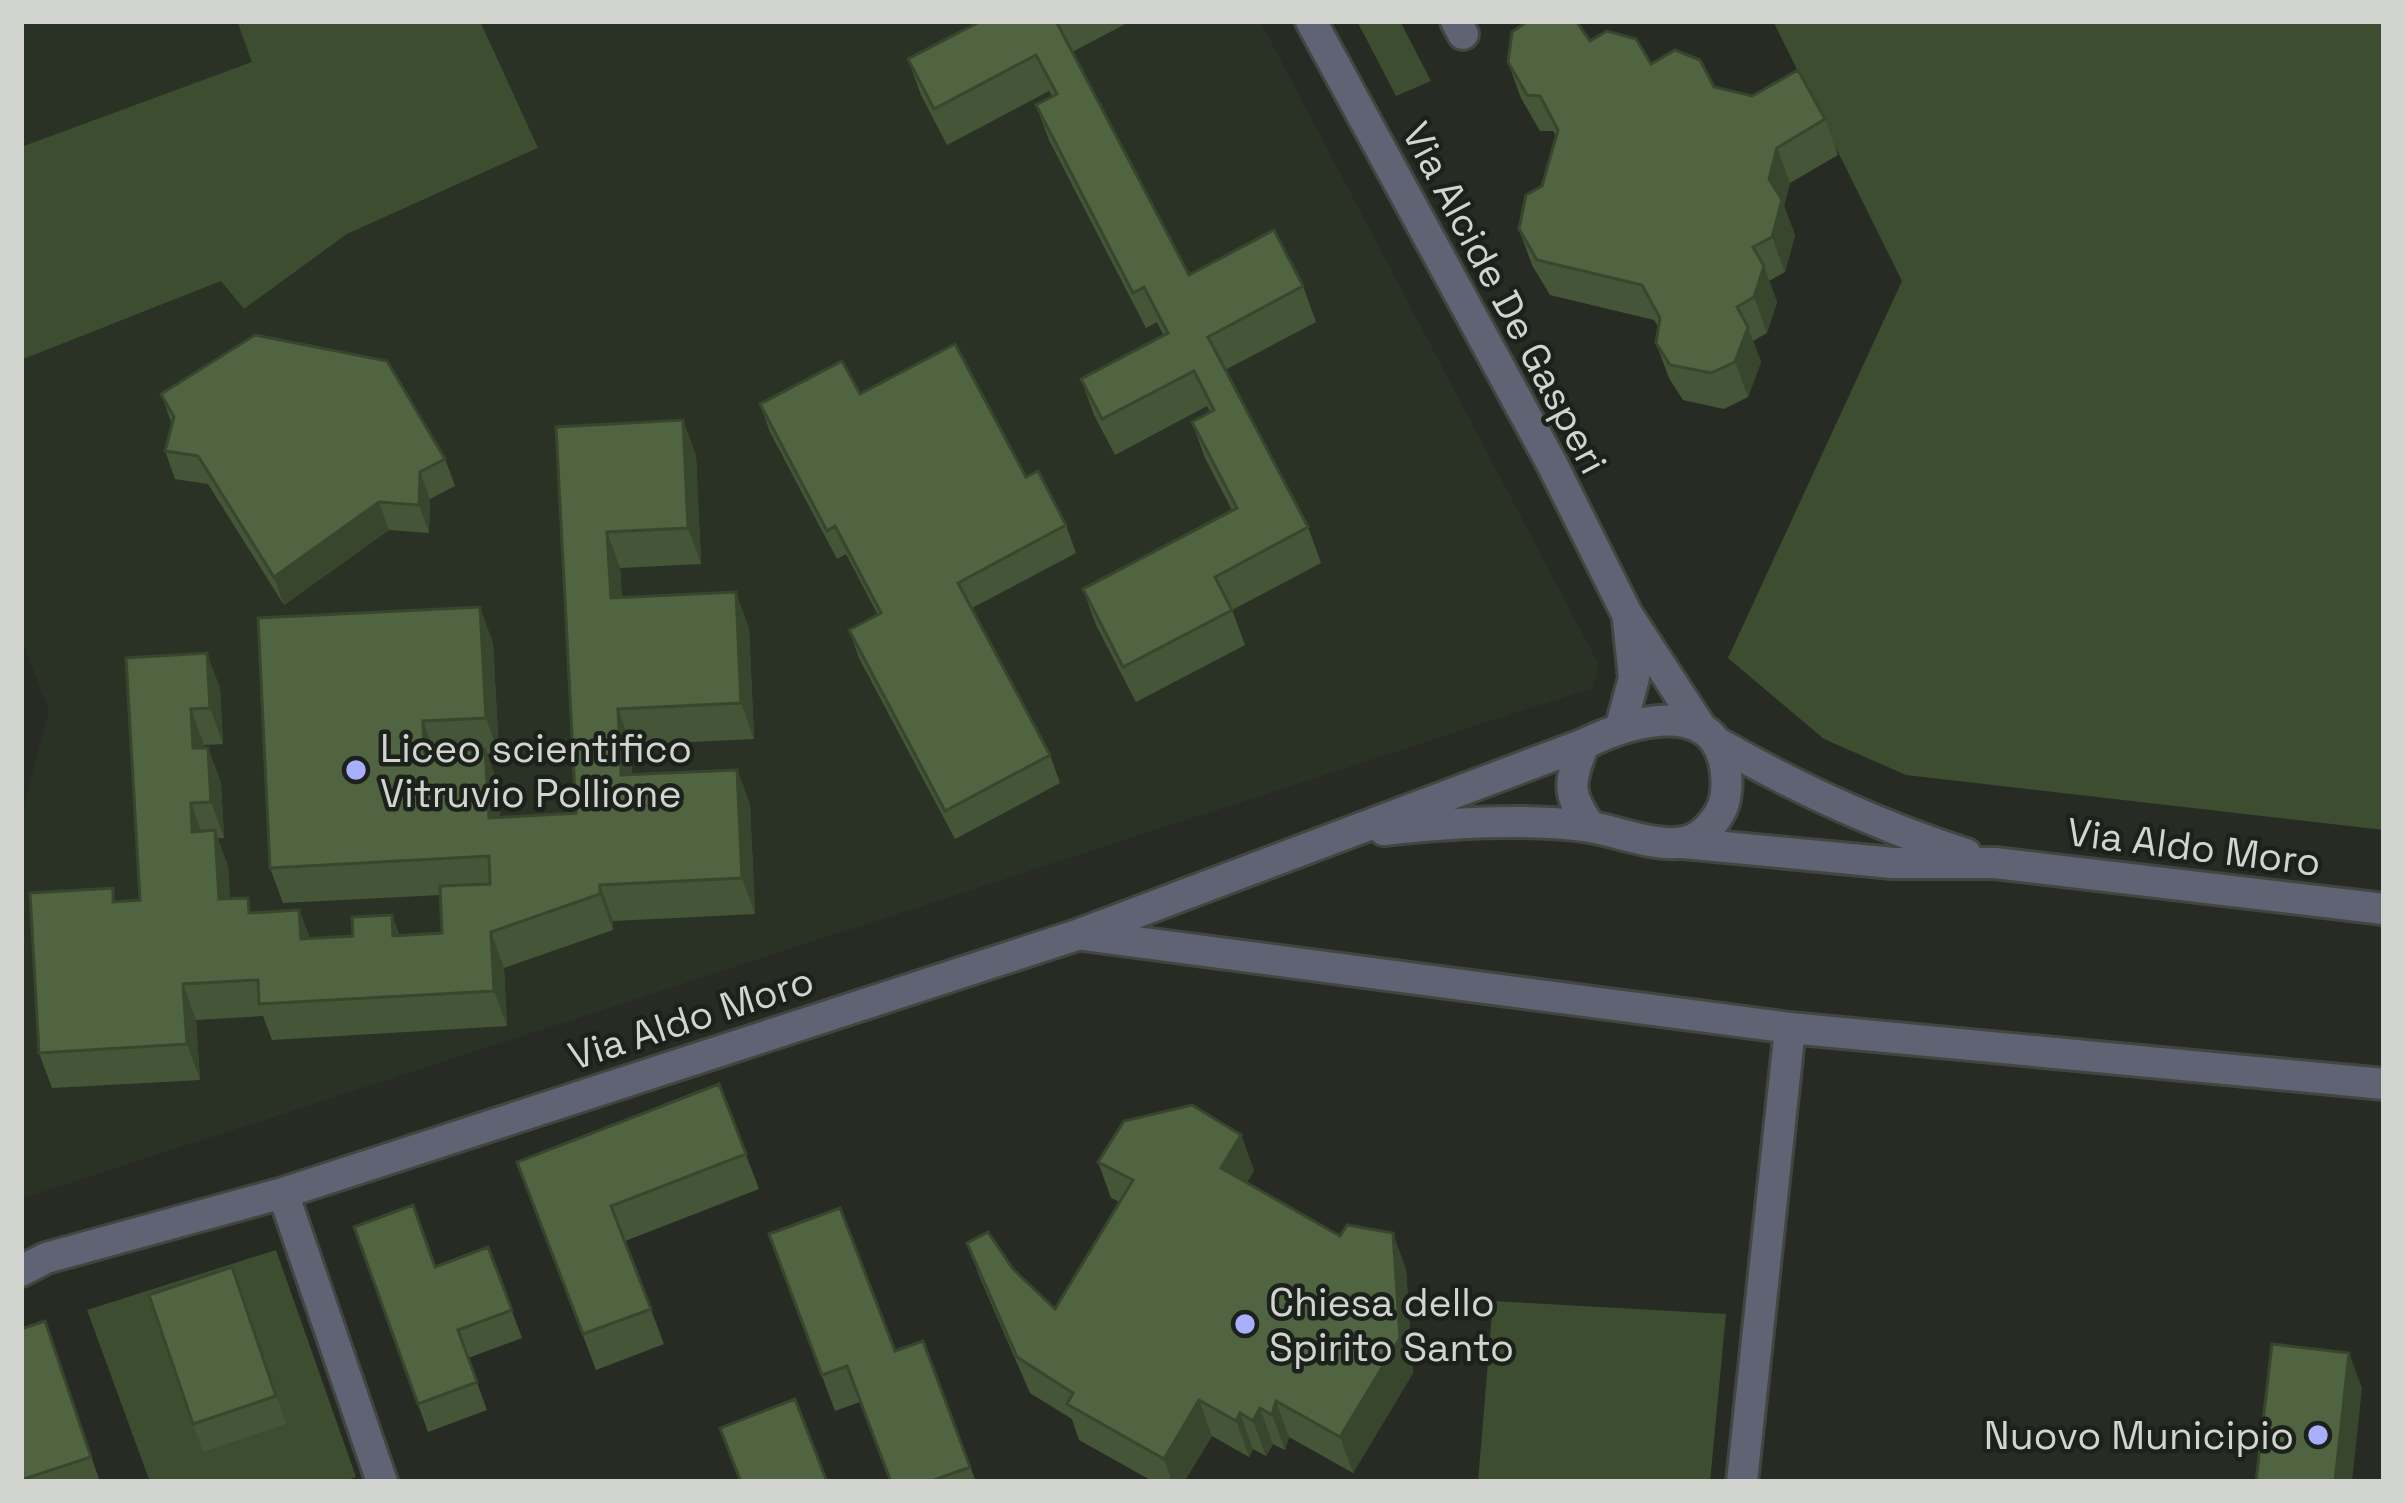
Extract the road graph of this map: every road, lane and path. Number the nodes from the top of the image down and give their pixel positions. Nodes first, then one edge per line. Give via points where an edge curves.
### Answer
1 (1311, 21) edge
2 (1627, 614) junction
3 (1621, 726) junction
4 (1711, 736) junction
5 (1584, 744) junction
6 (1590, 826) junction
7 (1354, 833) junction
8 (1683, 843) junction
9 (1995, 863) junction
10 (2384, 909) edge
11 (1077, 934) junction
12 (1790, 1028) junction
13 (2384, 1084) edge
14 (283, 1193) junction
15 (30, 1262) edge
16 (382, 1482) edge
17 (1742, 1482) edge

1 - 2 street, Via Alcide De Gasperi
2 - 3 street, Via Alcide De Gasperi via 1634,678
2 - 4 street, Via Alcide De Gasperi
3 - 4 street via 1676,720
3 - 5 street
4 - 8 street via 1727,772 1724,808 1708,831
4 - 9 street, Via Aldo Moro via 1802,791
5 - 6 street via 1572,802
5 - 7 street, Via Aldo Moro
6 - 7 street, Via Aldo Moro via 1490,819
6 - 8 street
7 - 11 street, Via Aldo Moro
8 - 9 street, Via Aldo Moro via 1893,863
9 - 10 street, Via Aldo Moro
11 - 12 street
11 - 14 street, Via Aldo Moro
12 - 13 street
12 - 17 street
14 - 15 street, Via Aldo Moro
14 - 16 street

